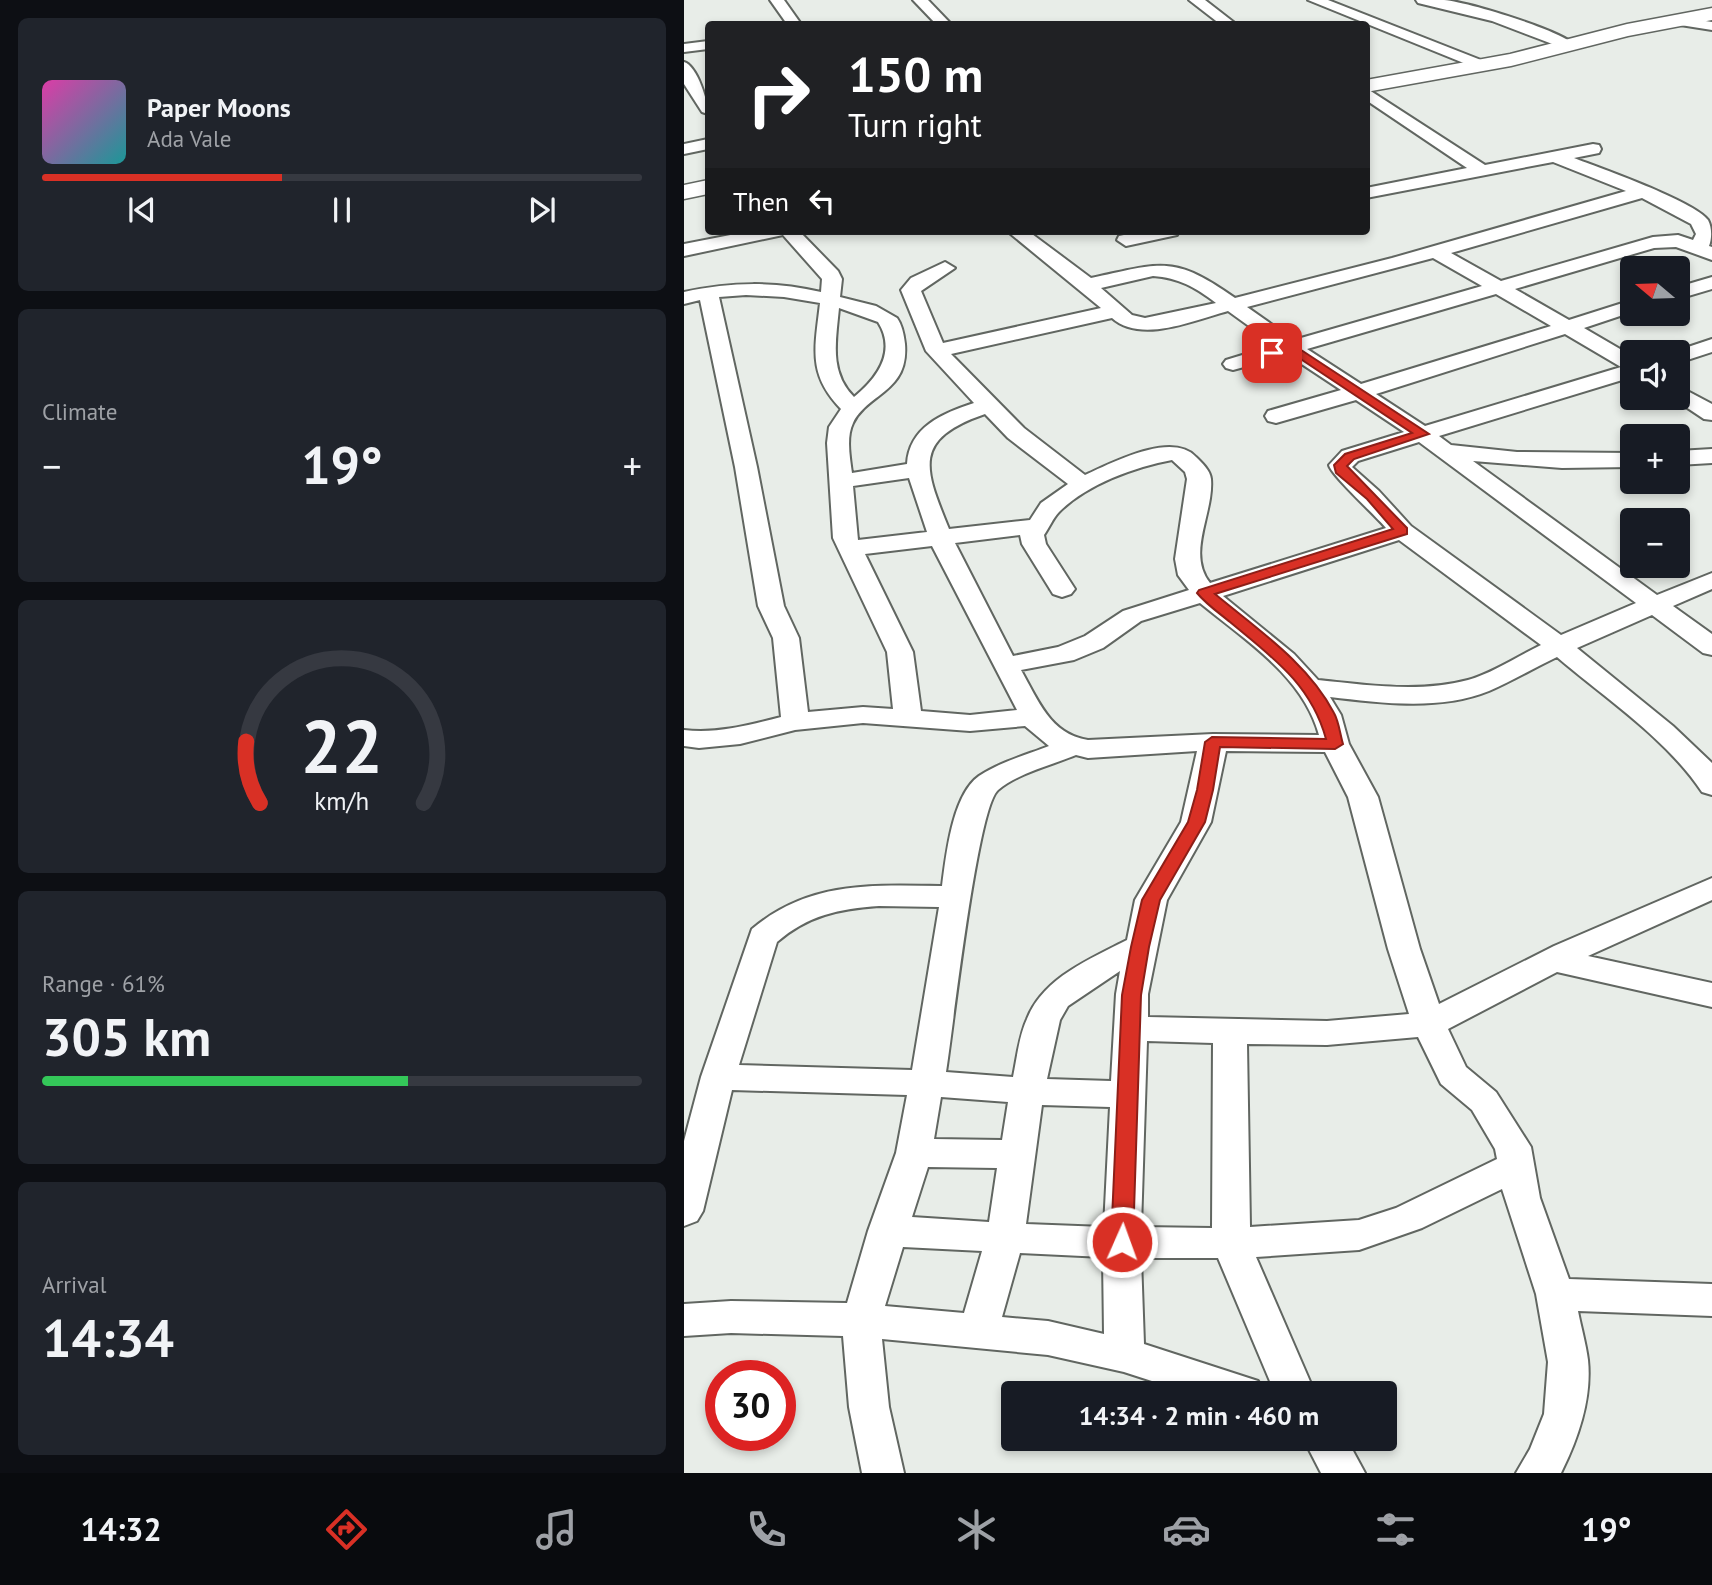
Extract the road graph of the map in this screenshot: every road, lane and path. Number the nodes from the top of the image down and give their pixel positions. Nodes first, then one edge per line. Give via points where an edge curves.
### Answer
1 (777, 0) edge
2 (920, 0) edge
3 (1196, 0) edge
4 (1315, 0) edge
5 (1423, 0) edge
6 (1712, 14) edge
7 (792, 21) edge
8 (941, 21) edge
9 (1218, 21) edge
10 (1369, 21) edge
11 (1679, 21) junction
12 (1370, 22) edge
13 (1712, 26) edge
14 (705, 45) edge
15 (1568, 46) junction
16 (684, 48) edge
17 (1481, 65) junction
18 (684, 69) edge
19 (1370, 86) edge
20 (1370, 89) edge
21 (705, 105) edge
22 (705, 145) edge
23 (684, 149) edge
24 (1593, 149) dead end
25 (1554, 156) junction
26 (1481, 170) junction
27 (705, 188) edge
28 (684, 192) edge
29 (1370, 192) edge
30 (1642, 192) junction
31 (758, 235) edge
32 (793, 235) edge
33 (1021, 235) edge
34 (1150, 235) edge
35 (1126, 240) dead end
36 (684, 250) edge
37 (1436, 252) junction
38 (1705, 252) edge
39 (945, 268) dead end
40 (1712, 283) edge
41 (1087, 285) junction
42 (1499, 287) junction
43 (1690, 289) edge
44 (708, 292) junction
45 (684, 298) edge
46 (830, 300) junction
47 (1230, 305) junction
48 (1620, 310) edge
49 (1116, 311) junction
50 (1565, 326) junction
51 (1712, 345) edge
52 (1292, 348) junction
53 (936, 351) junction
54 (1690, 354) edge
55 (1620, 357) edge
56 (1690, 361) edge
57 (1233, 364) dead end
58 (1712, 364) edge
59 (1620, 374) edge
60 (1358, 391) junction
61 (1690, 398) edge
62 (989, 405) junction
63 (1708, 408) edge
64 (854, 409) junction
65 (1276, 416) dead end
66 (1422, 434) junction
67 (1445, 450) junction
68 (1712, 456) edge
69 (1690, 457) edge
70 (1620, 461) edge
71 (916, 470) junction
72 (841, 481) junction
73 (1083, 484) junction
74 (1036, 526) junction
75 (1402, 531) junction
76 (942, 537) junction
77 (850, 548) junction
78 (1712, 580) edge
79 (1062, 589) dead end
80 (1204, 593) junction
81 (1652, 604) junction
82 (1559, 646) junction
83 (1712, 647) edge
84 (1006, 665) junction
85 (1310, 687) junction
86 (1034, 717) junction
87 (908, 718) junction
88 (795, 722) junction
89 (684, 738) edge
90 (1212, 742) junction
91 (1335, 744) junction
92 (1071, 747) junction
93 (1710, 773) edge
94 (1712, 888) edge
95 (956, 897) junction
96 (1140, 947) junction
97 (1553, 960) junction
98 (1712, 995) edge
99 (1429, 1024) junction
100 (1130, 1029) junction
101 (1230, 1031) junction
102 (718, 1077) junction
103 (926, 1083) junction
104 (1027, 1091) junction
105 (1128, 1094) junction
106 (696, 1118) edge
107 (913, 1153) junction
108 (1018, 1154) junction
109 (1516, 1166) junction
110 (684, 1211) edge
111 (887, 1231) junction
112 (1005, 1238) junction
113 (1122, 1242) junction
114 (1231, 1243) junction
115 (1555, 1294) junction
116 (1712, 1300) edge
117 (684, 1320) edge
118 (861, 1320) junction
119 (979, 1331) junction
120 (1124, 1355) junction
121 (1206, 1381) edge
122 (1290, 1381) edge
123 (1331, 1451) edge
124 (883, 1473) edge
125 (1344, 1473) edge
126 (1536, 1473) edge

1 - 7 street
2 - 8 street
3 - 9 street
4 - 10 street
5 - 15 street via 1522,25
6 - 11 street
11 - 13 street
11 - 15 street
12 - 17 street
14 - 16 street
15 - 17 street
17 - 19 street
18 - 21 street
20 - 26 street
22 - 23 street
24 - 25 street
25 - 26 street
25 - 30 street
26 - 29 street
27 - 28 street
30 - 37 street
30 - 38 street via 1699,221
31 - 36 street
32 - 46 street via 828,271
33 - 41 street
34 - 35 street
37 - 42 street
37 - 47 street
38 - 42 street via 1678,241 1653,243
39 - 53 street via 911,290
40 - 43 street
41 - 47 street via 1167,270 1197,280
41 - 49 street
42 - 50 street
42 - 52 street
44 - 45 street
44 - 46 street via 769,287
44 - 88 street via 772,606 787,638
46 - 64 street via 824,358 834,389
46 - 64 street via 885,317 896,342 894,368
47 - 49 street via 1145,324 1125,319
47 - 52 street
48 - 50 street
49 - 53 street
50 - 55 street
50 - 60 street
51 - 54 street
52 - 57 street
52 - 60 street
53 - 62 street
56 - 58 street
59 - 66 street
60 - 65 street
60 - 66 street
61 - 63 street
62 - 71 street via 939,426 918,451
62 - 73 street via 1016,433
64 - 72 street via 840,427
66 - 67 street
66 - 75 street via 1350,456 1340,465
67 - 70 street via 1526,461
67 - 81 street
68 - 69 street
71 - 72 street
71 - 76 street
72 - 77 street via 845,538
73 - 74 street via 1049,509
73 - 80 street via 1160,454 1172,453 1191,463 1199,479 1187,559 1190,575
74 - 76 street
74 - 79 street via 1034,544
75 - 80 street
75 - 82 street
76 - 77 street
76 - 84 street via 948,557
77 - 87 street via 900,652
78 - 81 street
80 - 84 street via 1132,616 1094,642 1065,653
80 - 85 street
81 - 82 street
81 - 83 street
82 - 85 street via 1478,686 1442,694 1397,696
82 - 93 street
84 - 86 street
85 - 91 street via 1327,715
86 - 87 street via 970,723
86 - 92 street via 1049,735
87 - 88 street via 863,715
88 - 89 street via 740,736
90 - 91 street
90 - 92 street
90 - 96 street via 1196,822 1151,900
91 - 99 street via 1363,797
92 - 95 street via 987,784 974,803
94 - 97 street
95 - 102 street via 848,897 804,907 778,921 763,937
95 - 103 street
96 - 100 street
96 - 104 street via 1056,998 1043,1019
97 - 98 street
97 - 99 street
99 - 101 street via 1327,1033
99 - 109 street via 1453,1075 1484,1101 1513,1147
100 - 101 street
100 - 105 street
101 - 114 street
102 - 103 street
102 - 106 street
103 - 104 street
103 - 107 street
104 - 105 street
104 - 108 street
105 - 113 street
106 - 110 street
107 - 108 street
107 - 111 street
108 - 112 street
109 - 114 street via 1409,1218 1359,1235
109 - 115 street via 1522,1198
111 - 112 street
111 - 118 street
112 - 113 street
112 - 119 street
113 - 114 street
113 - 120 street
114 - 122 street
115 - 116 street
115 - 126 street via 1568,1362 1564,1414 1547,1459
117 - 118 street
118 - 119 street
118 - 124 street via 869,1408
119 - 120 street via 1048,1338
120 - 121 street
123 - 125 street

